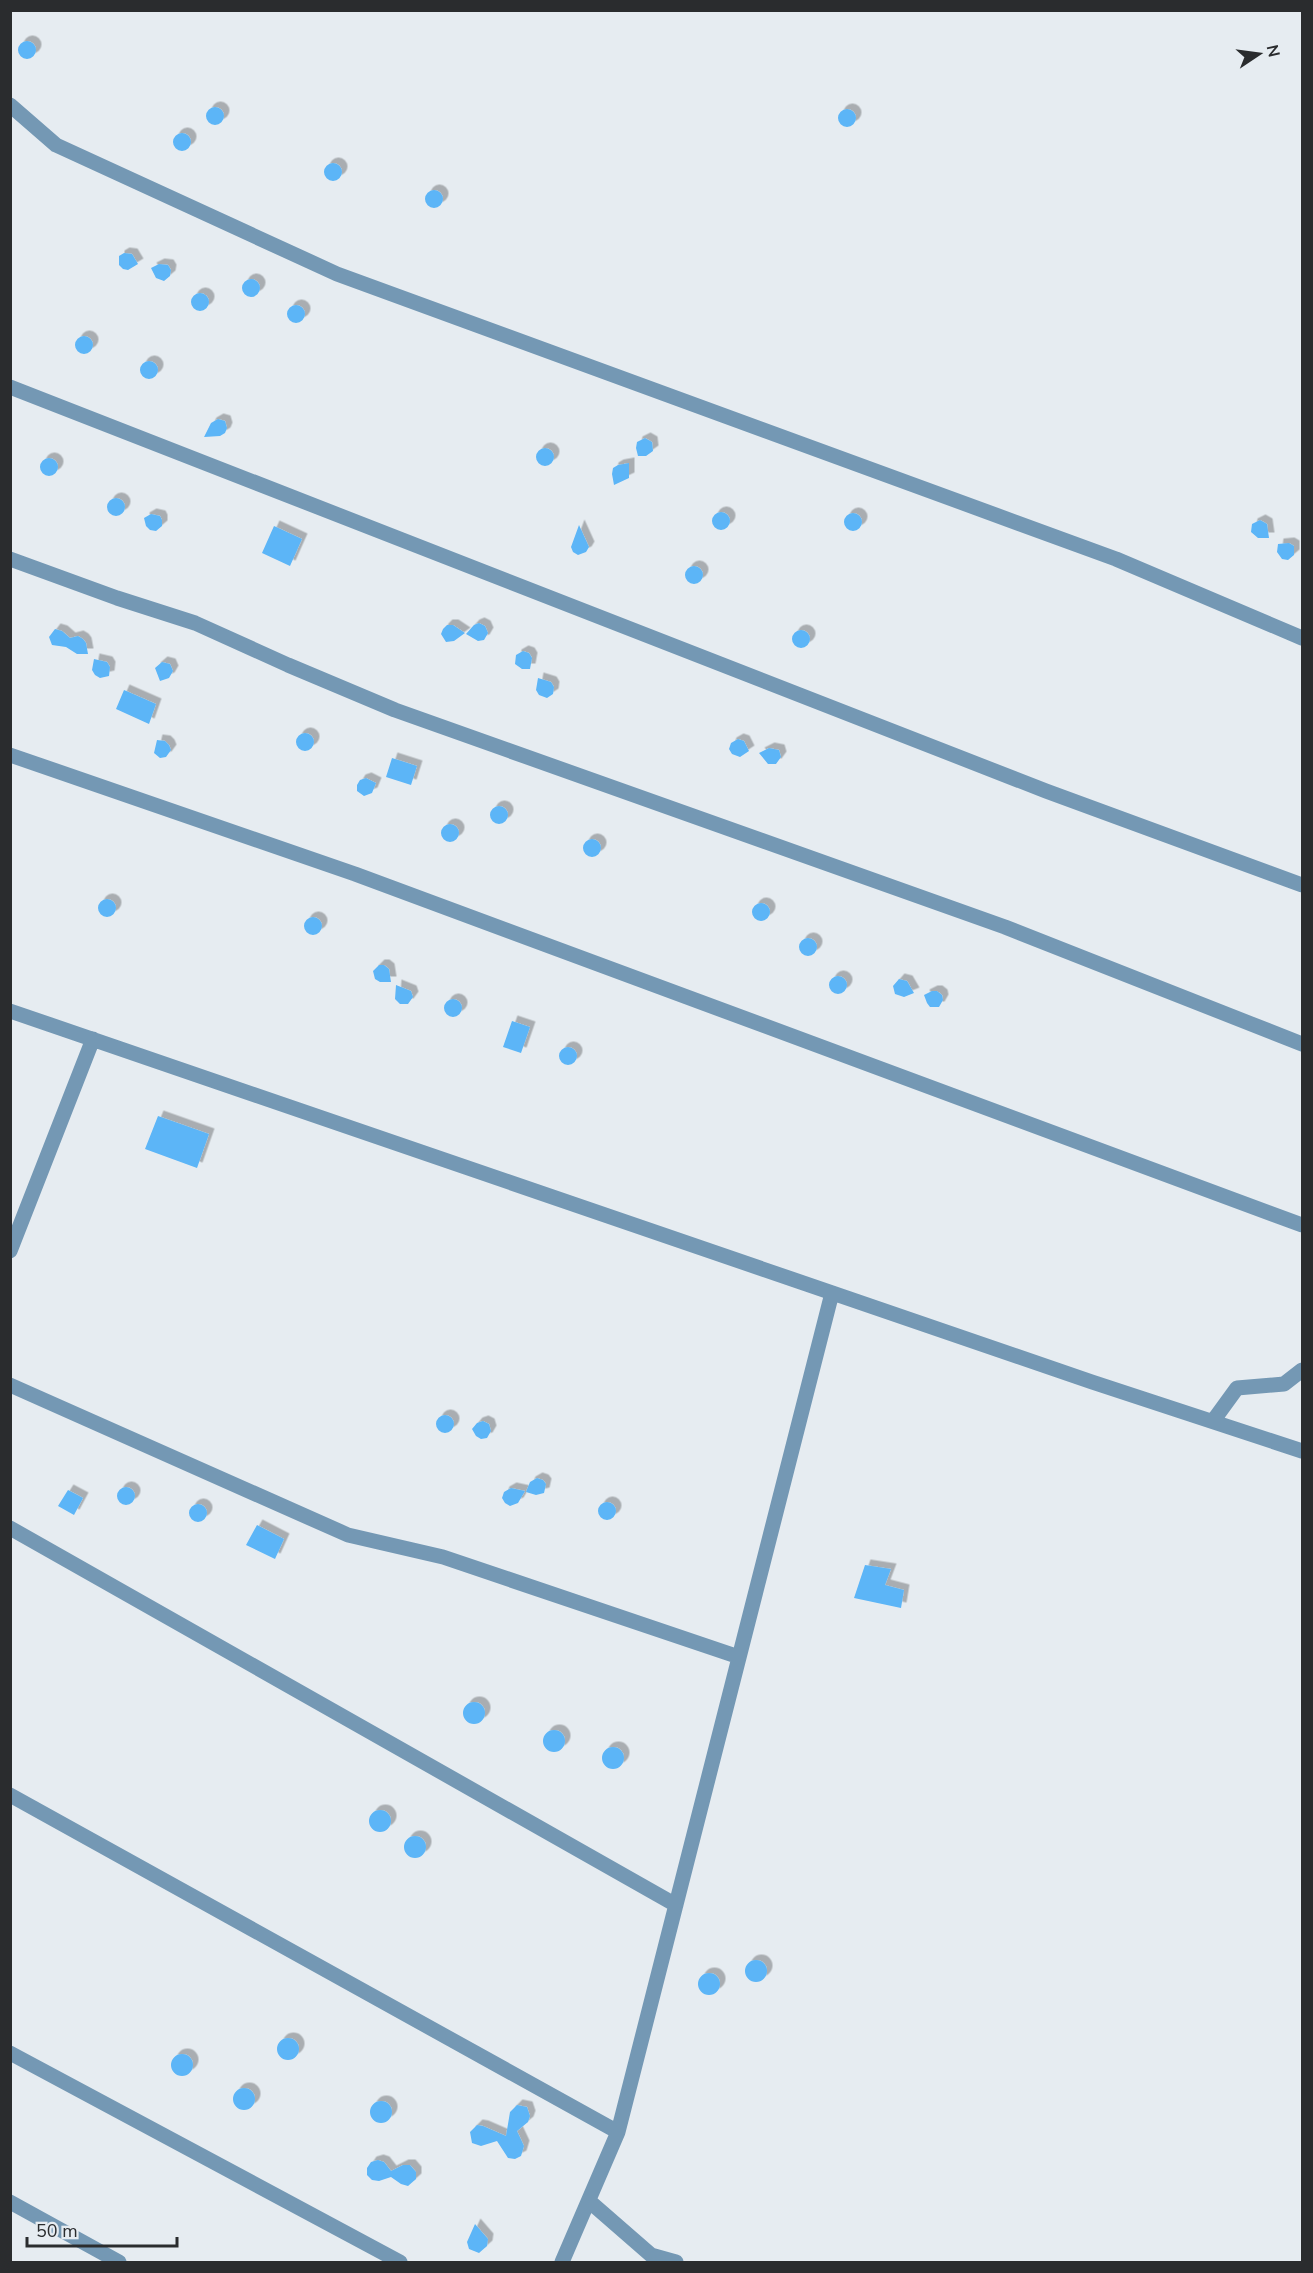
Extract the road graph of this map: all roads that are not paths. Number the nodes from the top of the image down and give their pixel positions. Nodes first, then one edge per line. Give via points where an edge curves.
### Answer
1 (10, 105) edge
2 (10, 387) edge
3 (10, 559) edge
4 (1302, 638) edge
5 (10, 755) edge
6 (1302, 885) edge
7 (10, 1011) edge
8 (93, 1039) junction
9 (1302, 1044) edge
10 (1302, 1225) edge
11 (10, 1251) edge
12 (832, 1293) junction
13 (1302, 1370) edge
14 (10, 1385) edge
15 (1213, 1422) junction
16 (1302, 1450) edge
17 (10, 1528) edge
18 (739, 1658) junction
19 (10, 1796) edge
20 (676, 1905) junction
21 (10, 2053) edge
22 (618, 2132) junction
23 (589, 2201) junction
24 (10, 2202) edge
25 (119, 2262) edge
26 (400, 2262) edge
27 (562, 2262) edge
28 (676, 2262) edge

1 - 4 street via 56,145 337,274 1116,558
2 - 6 street via 1046,791
3 - 9 street via 195,623 395,710 1005,927
5 - 10 street via 355,874
7 - 8 street
8 - 11 street
8 - 12 street
12 - 15 street
12 - 18 street
13 - 15 street via 1284,1384 1237,1388
14 - 18 street via 348,1535 443,1557
15 - 16 street
17 - 20 street
18 - 20 street
19 - 22 street
20 - 22 street
21 - 26 street
22 - 23 street
23 - 27 street
23 - 28 street via 651,2255
24 - 25 street

